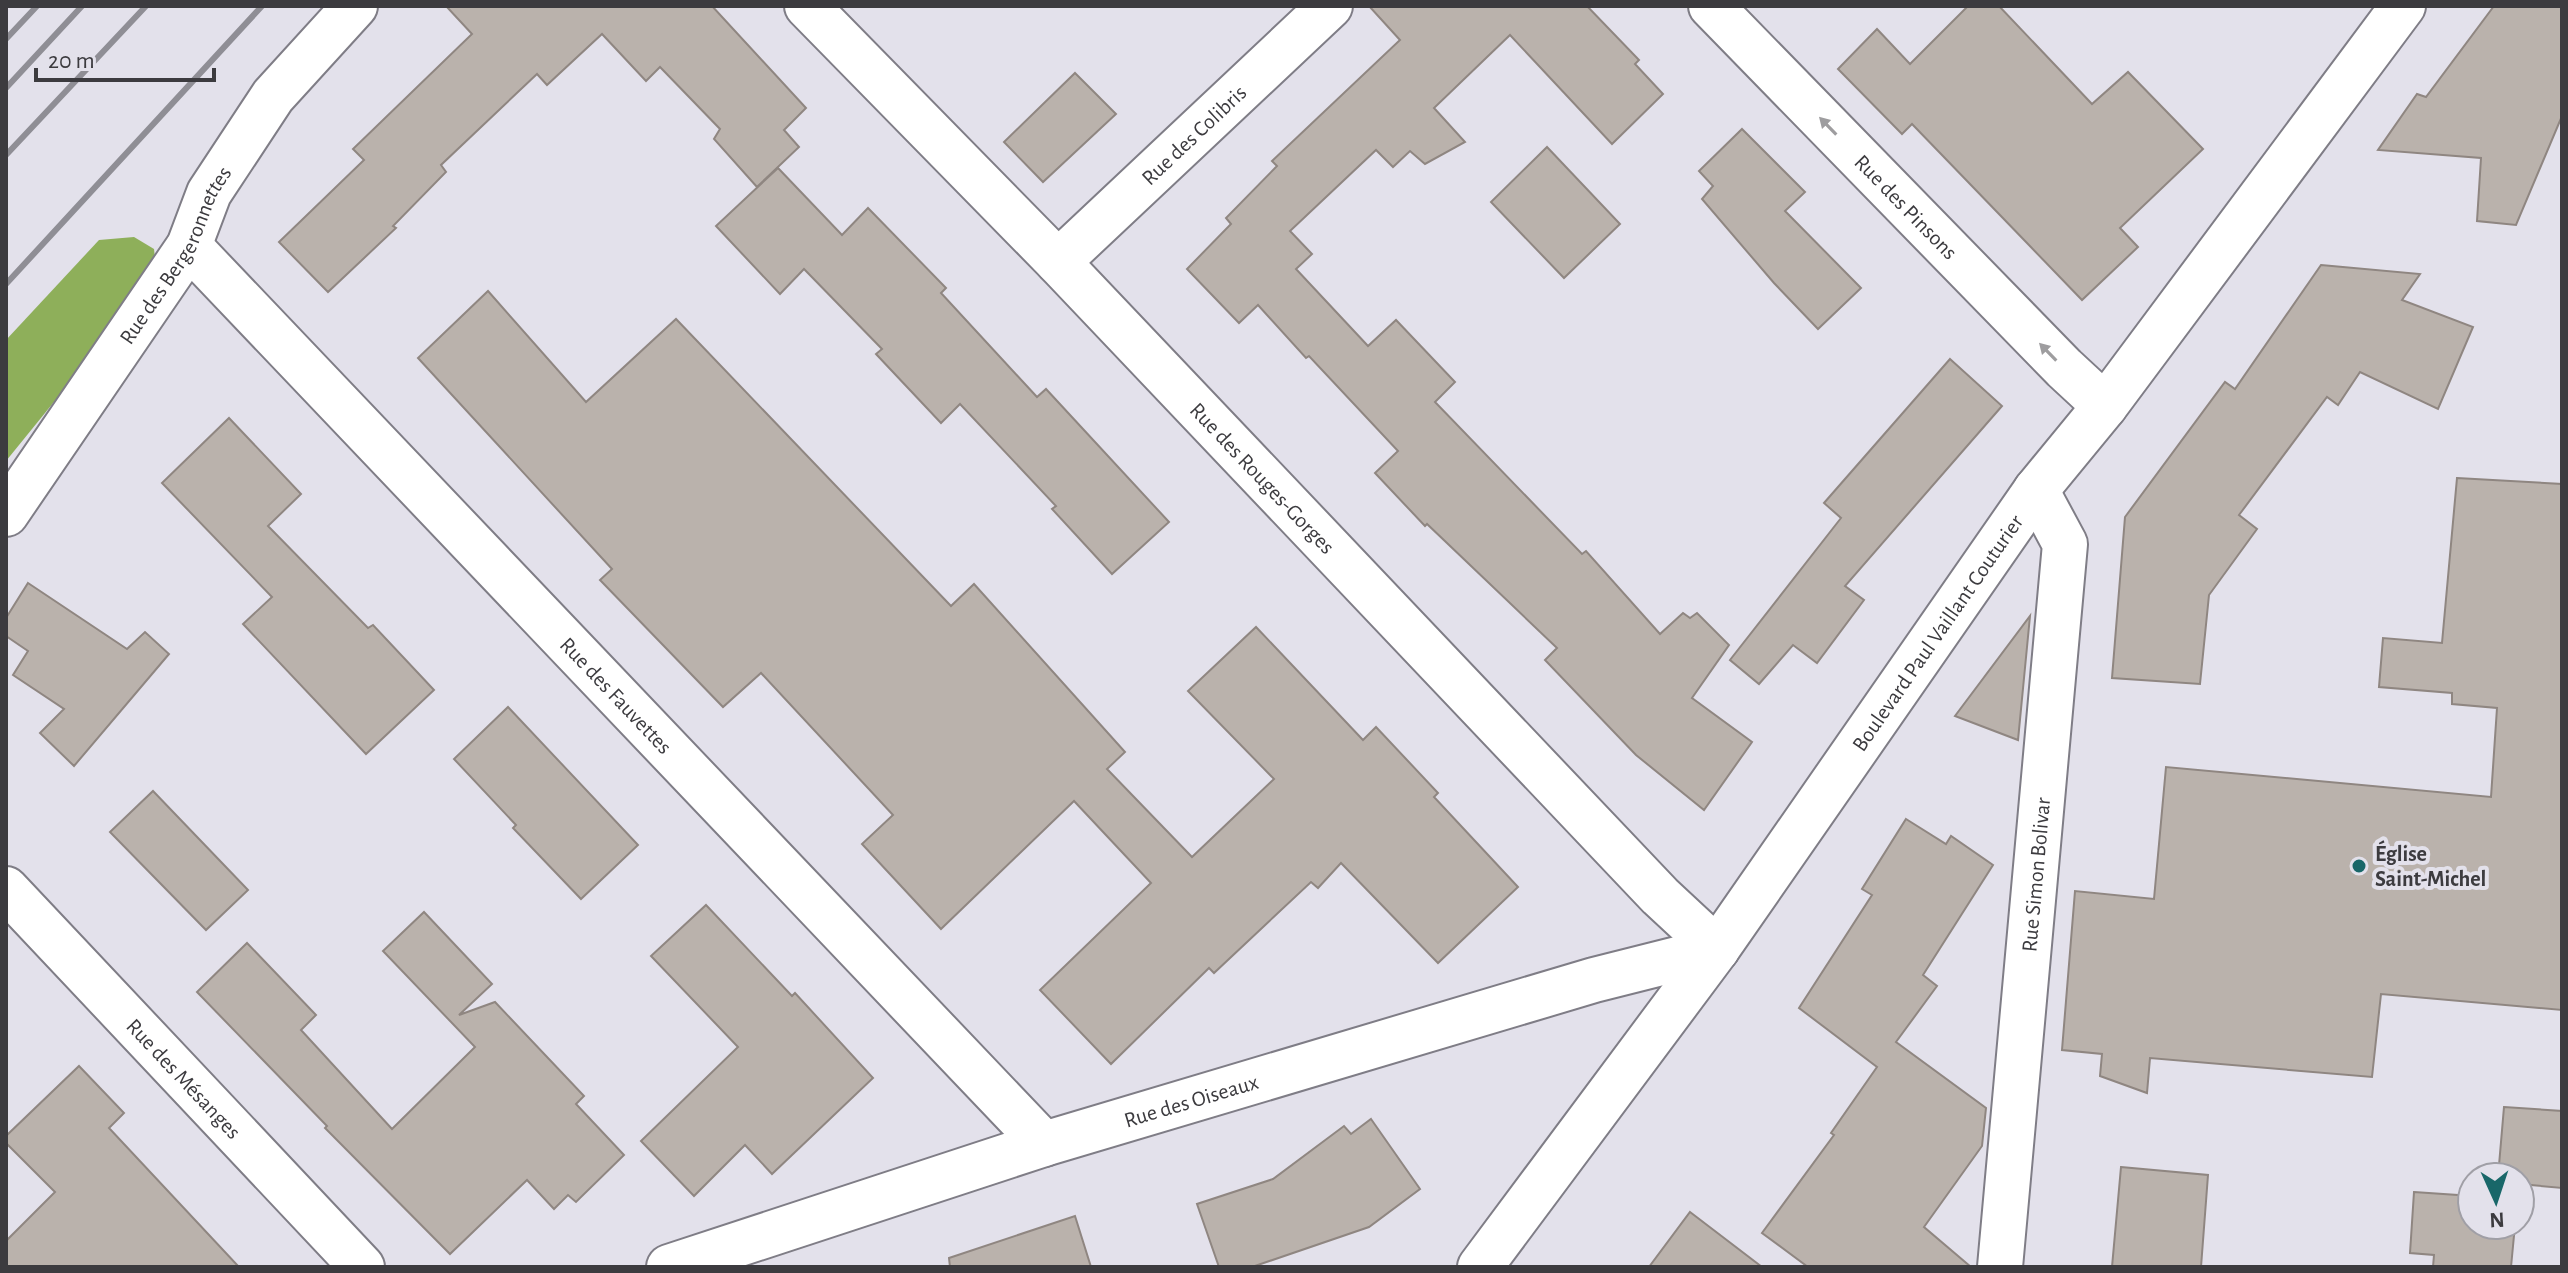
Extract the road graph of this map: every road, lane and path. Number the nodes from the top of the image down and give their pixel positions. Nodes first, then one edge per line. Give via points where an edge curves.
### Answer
1 (355, 6) edge
2 (807, 6) edge
3 (1330, 6) edge
4 (1711, 6) edge
5 (2403, 6) edge
6 (189, 246) junction
7 (1058, 262) junction
8 (2105, 406) junction
9 (2036, 490) junction
10 (6, 514) edge
11 (6, 889) edge
12 (1717, 949) junction
13 (1044, 1144) junction
14 (362, 1267) edge
15 (669, 1267) edge
16 (1480, 1267) edge
17 (2000, 1267) edge

1 - 6 street, Rue des Bergeronnettes via 273,96 209,193
2 - 7 street, Rue des Rouges-Gorges
3 - 7 street, Rue des Colibris
8 -> 4 street, Rue des Pinsons
5 - 8 street, Boulevard Paul Vaillant Couturier
6 - 10 street, Rue des Bergeronnettes
6 - 13 street, Rue des Fauvettes
7 - 12 street, Rue des Rouges-Gorges via 1660,896
8 - 9 street, Boulevard Paul Vaillant Couturier
9 - 12 street, Boulevard Paul Vaillant Couturier
9 - 17 street, Rue Simon Bolivar via 2065,544
11 - 14 street, Rue des Mésanges
12 - 13 street, Rue des Oiseaux via 1594,980
12 - 16 street, Boulevard Paul Vaillant Couturier
13 - 15 street, Rue des Oiseaux

